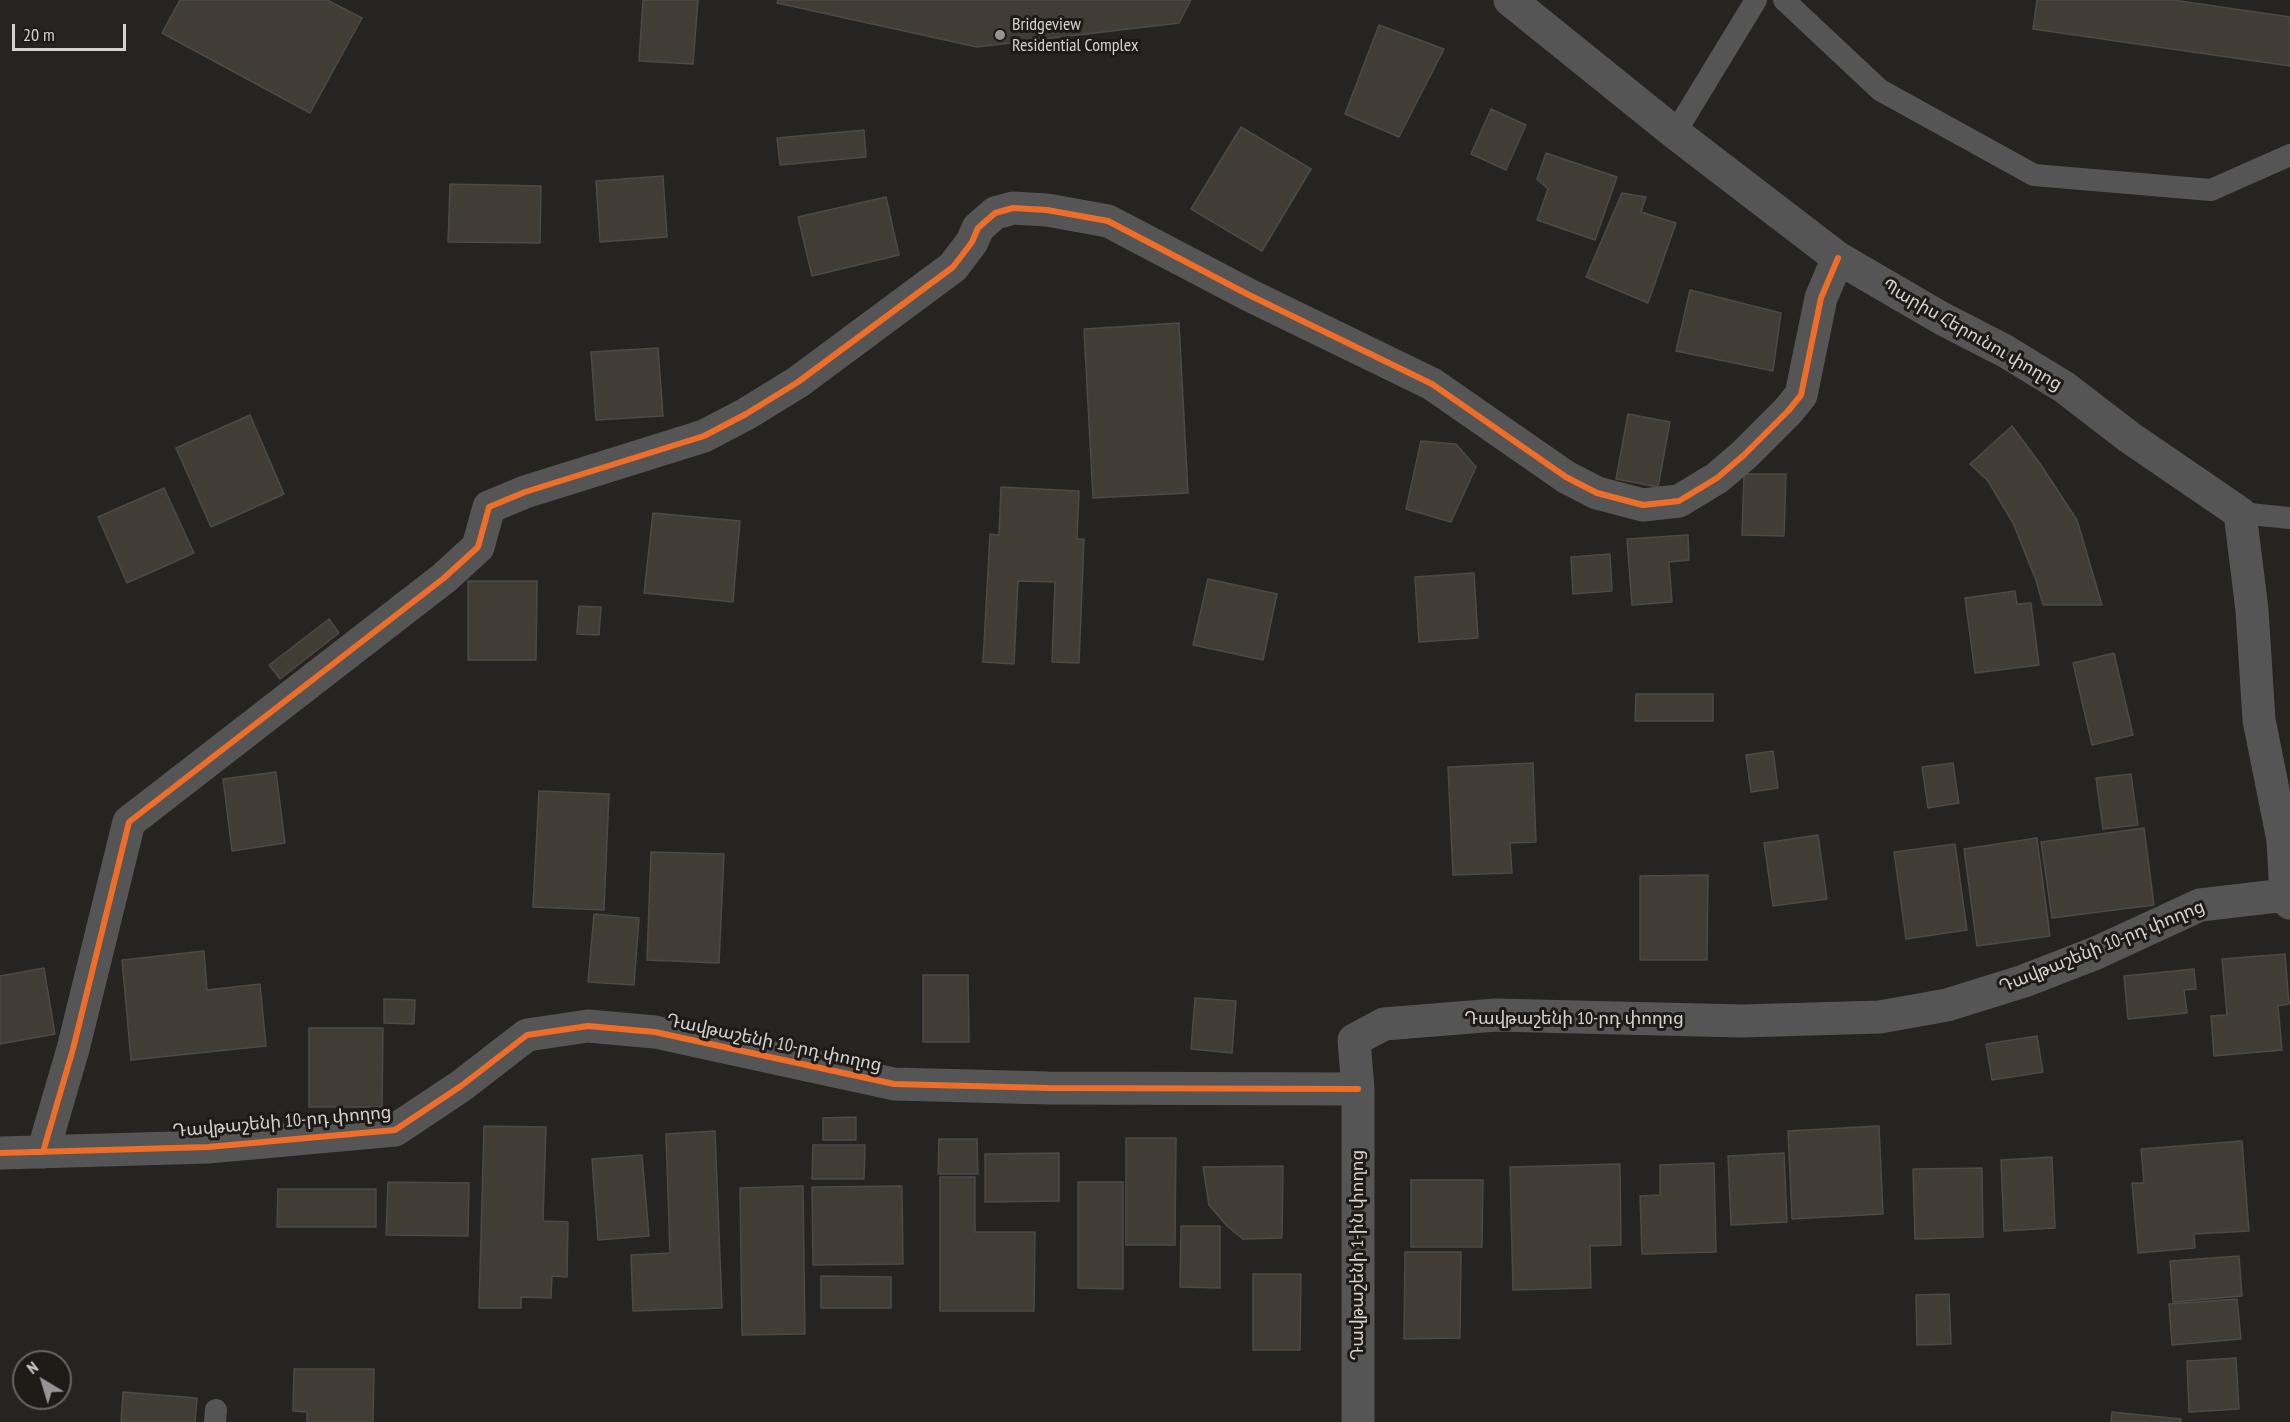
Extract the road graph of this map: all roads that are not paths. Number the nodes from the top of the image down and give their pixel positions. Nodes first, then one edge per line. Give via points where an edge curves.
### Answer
1 (1510, 0) edge
2 (1756, 0) edge
3 (1784, 0) edge
4 (1675, 133) junction
5 (2290, 155) edge
6 (1838, 258) junction
7 (2240, 513) junction
8 (2290, 518) edge
9 (2288, 899) edge
10 (1358, 1089) junction
11 (43, 1152) junction
12 (0, 1153) edge
13 (1358, 1422) edge

1 - 4 street, Պարիս Հերունու փողոց
2 - 4 lane
3 - 5 lane via 1880,90 2034,175 2211,190
4 - 6 street, Պարիս Հերունու փողոց
6 - 7 street, Պարիս Հերունու փողոց via 2064,387
6 - 11 street via 1821,298 1801,395 1717,478 1679,501 1643,505 1597,493 1566,477 1432,384 1108,221 1047,210 1013,208 995,213 978,228 953,267 798,382 746,414 704,436 489,507 478,547 444,578 129,822 73,1049
7 - 8 lane
7 - 9 street via 2252,610 2259,720 2283,840
9 - 10 street, Դավթաշենի 10-րդ փողոց via 2200,905 2024,981 1947,1005 1880,1017 1742,1021 1496,1015 1384,1024 1354,1040
10 - 11 street, Դավթաշենի 10-րդ փողոց via 894,1084 655,1032 588,1026 527,1035 395,1130 208,1147
10 - 13 street, Դավթաշենի 1-ին փողոց
11 - 12 street, Դավթաշենի 10-րդ փողոց

